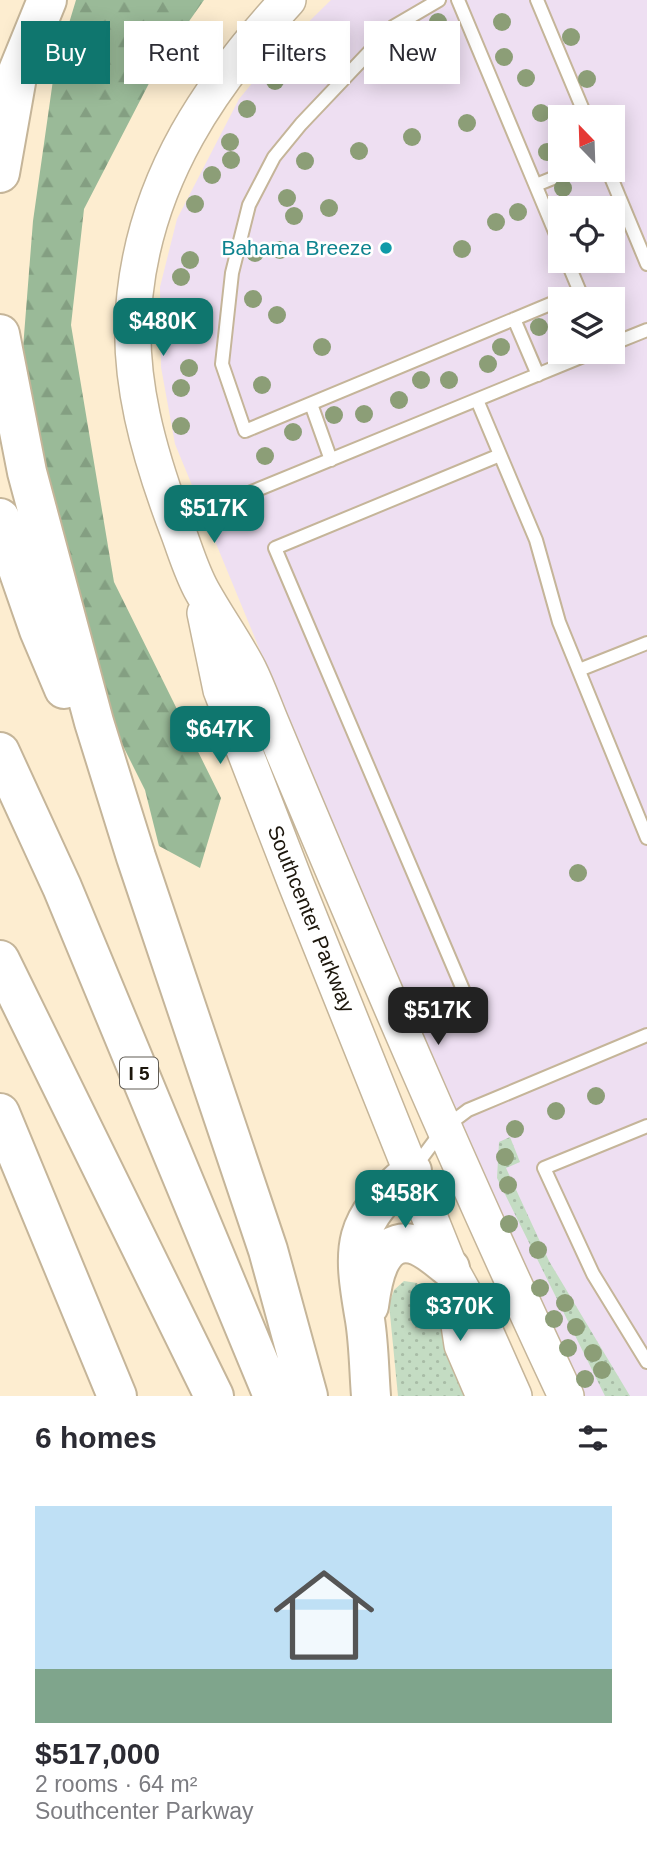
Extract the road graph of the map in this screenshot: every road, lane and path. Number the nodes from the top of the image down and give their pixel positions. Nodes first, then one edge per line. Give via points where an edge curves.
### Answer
1 (47, 0) edge
2 (288, 0) edge
3 (439, 0) edge
4 (458, 0) edge
5 (537, 0) edge
6 (581, 105) edge
7 (0, 173) edge
8 (548, 180) edge
9 (613, 182) edge
10 (536, 185) junction
11 (548, 214) edge
12 (647, 264) edge
13 (548, 305) edge
14 (514, 319) junction
15 (647, 330) edge
16 (0, 334) edge
17 (625, 339) edge
18 (563, 364) edge
19 (538, 374) junction
20 (477, 400) junction
21 (311, 404) junction
22 (500, 455) junction
23 (331, 460) junction
24 (0, 518) edge
25 (175, 523) junction
26 (200, 587) junction
27 (647, 643) edge
28 (579, 670) junction
29 (0, 752) edge
30 (647, 838) edge
31 (0, 960) edge
32 (470, 1006) dead end
33 (647, 1035) edge
34 (0, 1113) edge
35 (647, 1126) edge
36 (227, 1127) junction
37 (444, 1128) junction
38 (412, 1171) junction
39 (450, 1268) junction
40 (365, 1321) junction
41 (647, 1362) edge
42 (117, 1396) edge
43 (214, 1396) edge
44 (273, 1396) edge
45 (307, 1396) edge
46 (371, 1396) edge
47 (484, 1396) edge
48 (514, 1396) edge
49 (566, 1396) edge

1 - 7 highway via 18,71
2 - 25 main road, Southcenter Parkway via 209,95 179,144 159,192 138,270 134,296 137,386 146,433
3 - 21 lane via 393,27 300,124 274,157 249,205 232,273 222,364 245,431
4 - 10 lane
5 - 6 lane
8 - 10 lane
9 - 12 lane
10 - 11 lane
13 - 14 lane
14 - 19 lane
14 - 21 lane
15 - 17 lane
16 - 36 highway via 27,472 94,723
18 - 19 lane
19 - 20 lane
20 - 22 lane
20 - 23 lane
21 - 23 lane
22 - 28 lane via 536,540 559,622
22 - 32 lane via 275,548
23 - 25 lane
24 - 36 highway
25 - 26 main road, Southcenter Parkway
26 - 37 main road, Southcenter Parkway via 249,671
26 - 38 main road, Southcenter Parkway via 221,690
27 - 28 lane
28 - 30 lane
29 - 44 highway, I 5 via 62,887
31 - 43 highway
33 - 37 lane via 468,1110
34 - 42 highway
35 - 41 lane via 544,1168 593,1274
36 - 45 highway via 268,1251
37 - 38 lane
37 - 49 main road, Southcenter Parkway
38 - 39 main road, Southcenter Parkway
38 - 40 highway via 374,1206 364,1224 357,1266
39 - 40 highway via 411,1244 388,1252 374,1273
39 - 47 main road via 463,1345
39 - 48 main road, Southcenter Parkway
40 - 46 highway

